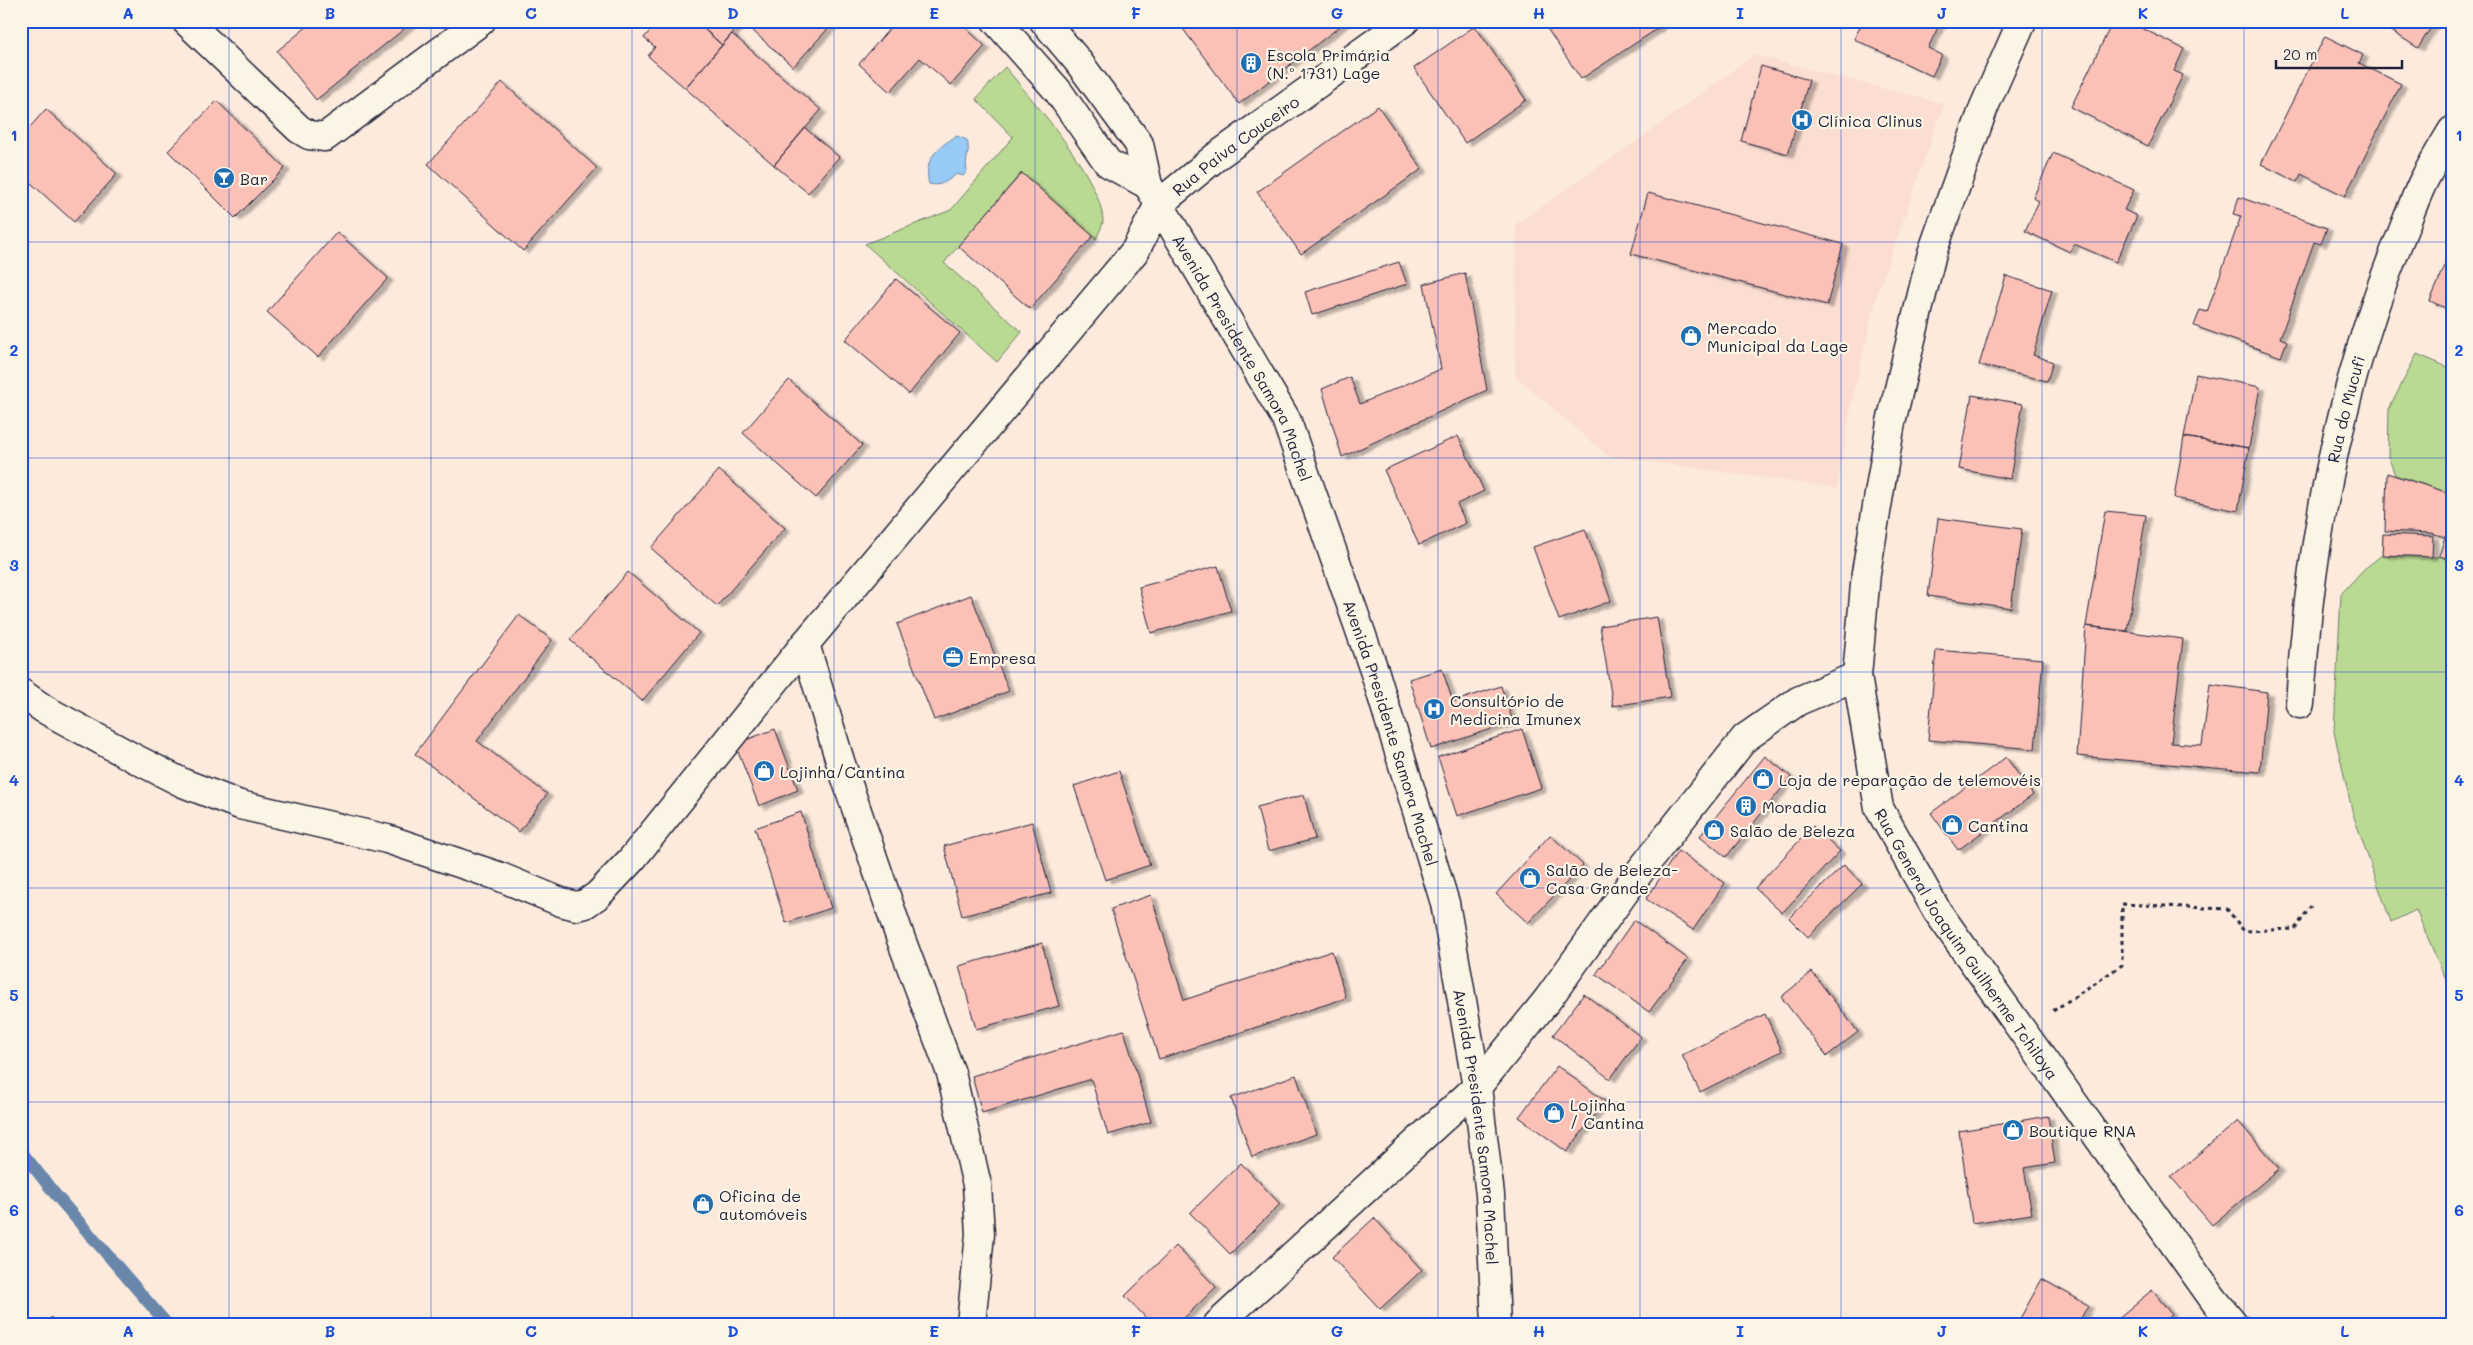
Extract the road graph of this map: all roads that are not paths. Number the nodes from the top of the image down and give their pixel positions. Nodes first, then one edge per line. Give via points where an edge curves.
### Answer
1 (186, 21) edge
2 (481, 21) edge
3 (996, 21) edge
4 (1044, 21) edge
5 (1405, 21) edge
6 (2022, 21) edge
7 (2452, 131) edge
8 (1154, 195) junction
9 (805, 644) junction
10 (1857, 676) junction
11 (21, 693) edge
12 (2300, 704) dead end
13 (1477, 1087) junction
14 (971, 1324) edge
15 (1218, 1324) edge
16 (1496, 1324) edge
17 (2234, 1324) edge

1 - 2 street via 300,129 309,135 325,137
3 - 8 street via 1058,91 1108,163
4 - 8 street, Avenida Presidente Samora Machel via 1139,144
5 - 8 street, Rua Paiva Couceiro via 1217,156
6 - 10 street, Rua General Joaquim Guilherme Tchiloya via 1984,107 1932,253 1891,422 1866,573
7 - 12 street, Rua do Mucufi via 2422,184 2381,286 2350,381 2329,471 2314,559 2304,634
8 - 9 street, Rua Paiva Couceiro via 1136,251
8 - 13 street, Avenida Presidente Samora Machel via 1286,419 1375,674 1445,903
9 - 11 street, Rua Paiva Couceiro via 632,859 598,896 576,906 387,839 232,802 183,783 44,709
9 - 14 street via 840,761 951,1073 977,1184 980,1234
10 - 13 street via 1798,701 1746,738 1637,875 1548,999
10 - 17 street, Rua General Joaquim Guilherme Tchiloya via 1879,808 1937,911
13 - 15 street
13 - 16 street, Avenida Presidente Samora Machel via 1490,1194

